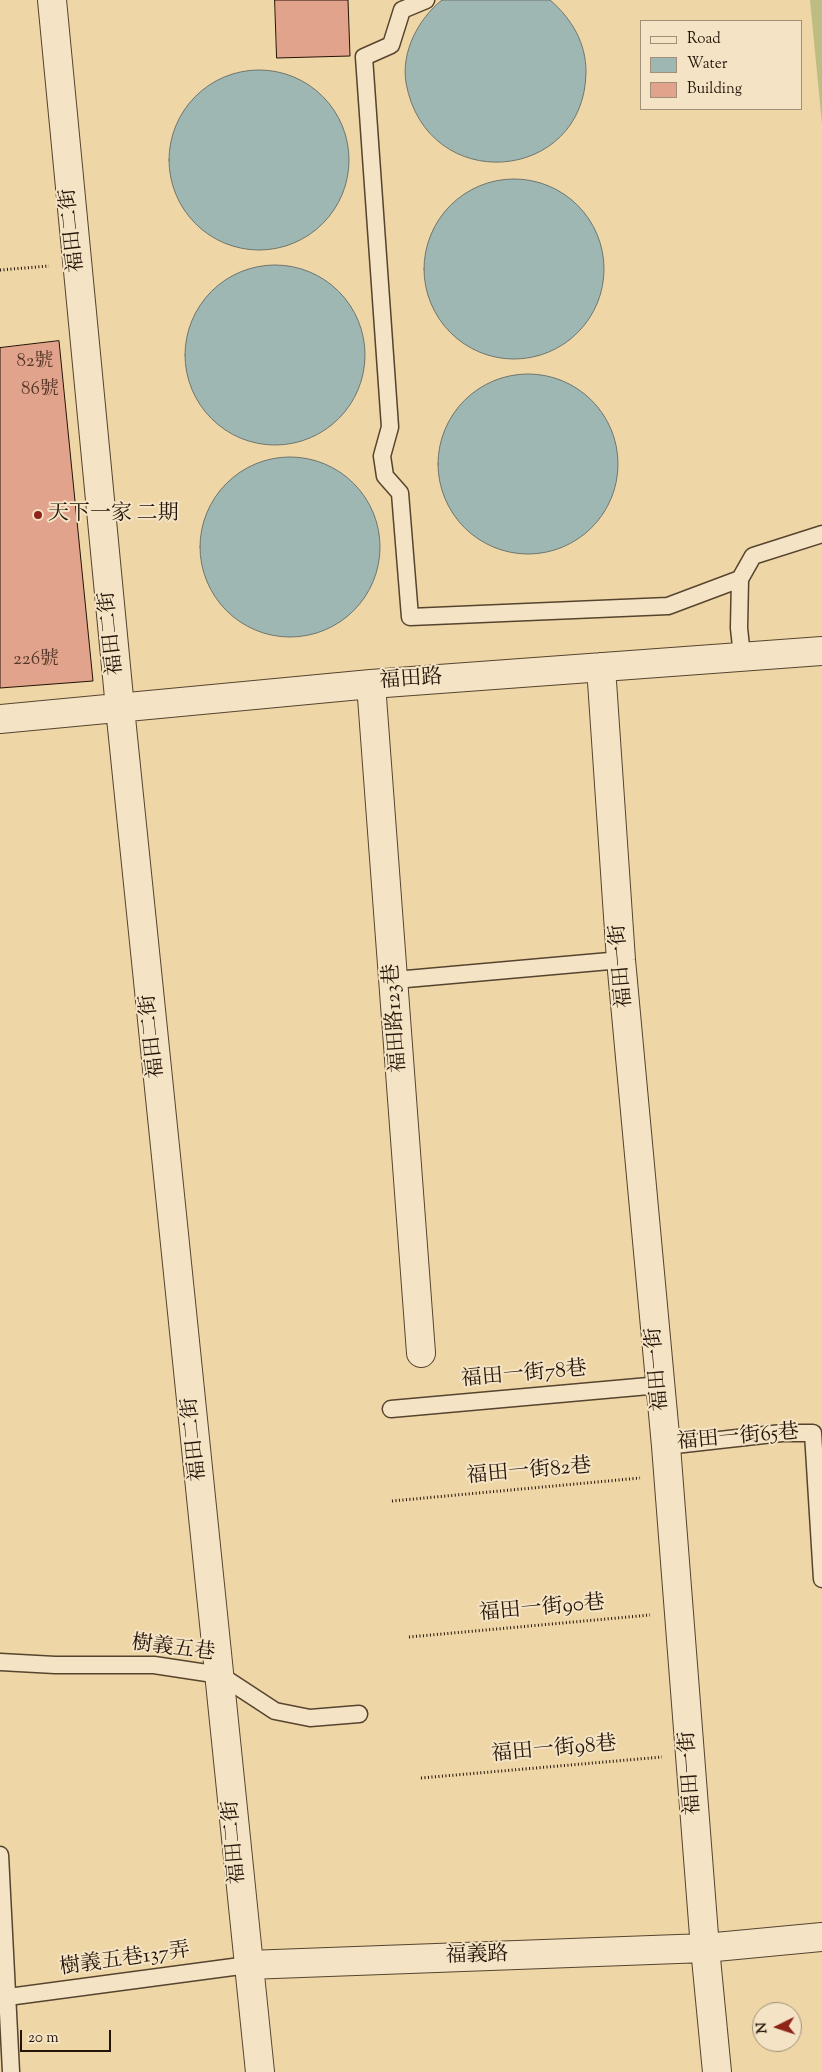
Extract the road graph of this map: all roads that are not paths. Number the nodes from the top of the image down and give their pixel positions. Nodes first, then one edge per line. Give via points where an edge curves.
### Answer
1 (52, 0) edge
2 (426, 0) edge
3 (822, 534) edge
4 (740, 579) junction
5 (822, 651) edge
6 (742, 656) junction
7 (602, 667) junction
8 (371, 684) junction
9 (120, 708) junction
10 (0, 719) edge
11 (621, 960) junction
12 (394, 980) junction
13 (421, 1352) dead end
14 (660, 1385) junction
15 (391, 1409) dead end
16 (666, 1446) junction
17 (822, 1579) edge
18 (0, 1662) edge
19 (220, 1675) junction
20 (360, 1714) dead end
21 (0, 1854) edge
22 (822, 1937) edge
23 (705, 1948) junction
24 (248, 1966) junction
25 (4, 1998) edge
26 (11, 2072) edge
27 (260, 2072) edge
28 (717, 2072) edge

1 - 9 street, 福田二街
2 - 4 lane via 402,10 391,45 364,57 390,426 382,456 384,476 400,494 410,617 668,606
3 - 4 lane via 753,556
4 - 6 lane
5 - 6 street, 福田路
6 - 7 street, 福田路
7 - 8 street, 福田路
7 - 11 street, 福田一街
8 - 9 street, 福田路
8 - 12 street, 福田路123巷
9 - 10 street, 福田路
9 - 19 street, 福田二街
11 - 12 lane
11 - 14 street, 福田一街
12 - 13 street, 福田路123巷
14 - 15 lane, 福田一街78巷
14 - 16 street, 福田一街
16 - 17 lane, 福田一街65巷 via 813,1433
16 - 23 street, 福田一街
18 - 19 lane, 樹義五巷 via 154,1665
19 - 20 lane, 樹義五巷 via 276,1711 310,1718
19 - 24 street, 福田二街
21 - 25 lane
22 - 23 street
23 - 24 street, 福義路
23 - 28 street, 福田一街
24 - 25 lane, 樹義五巷137弄
24 - 27 street, 福田二街
25 - 26 lane

